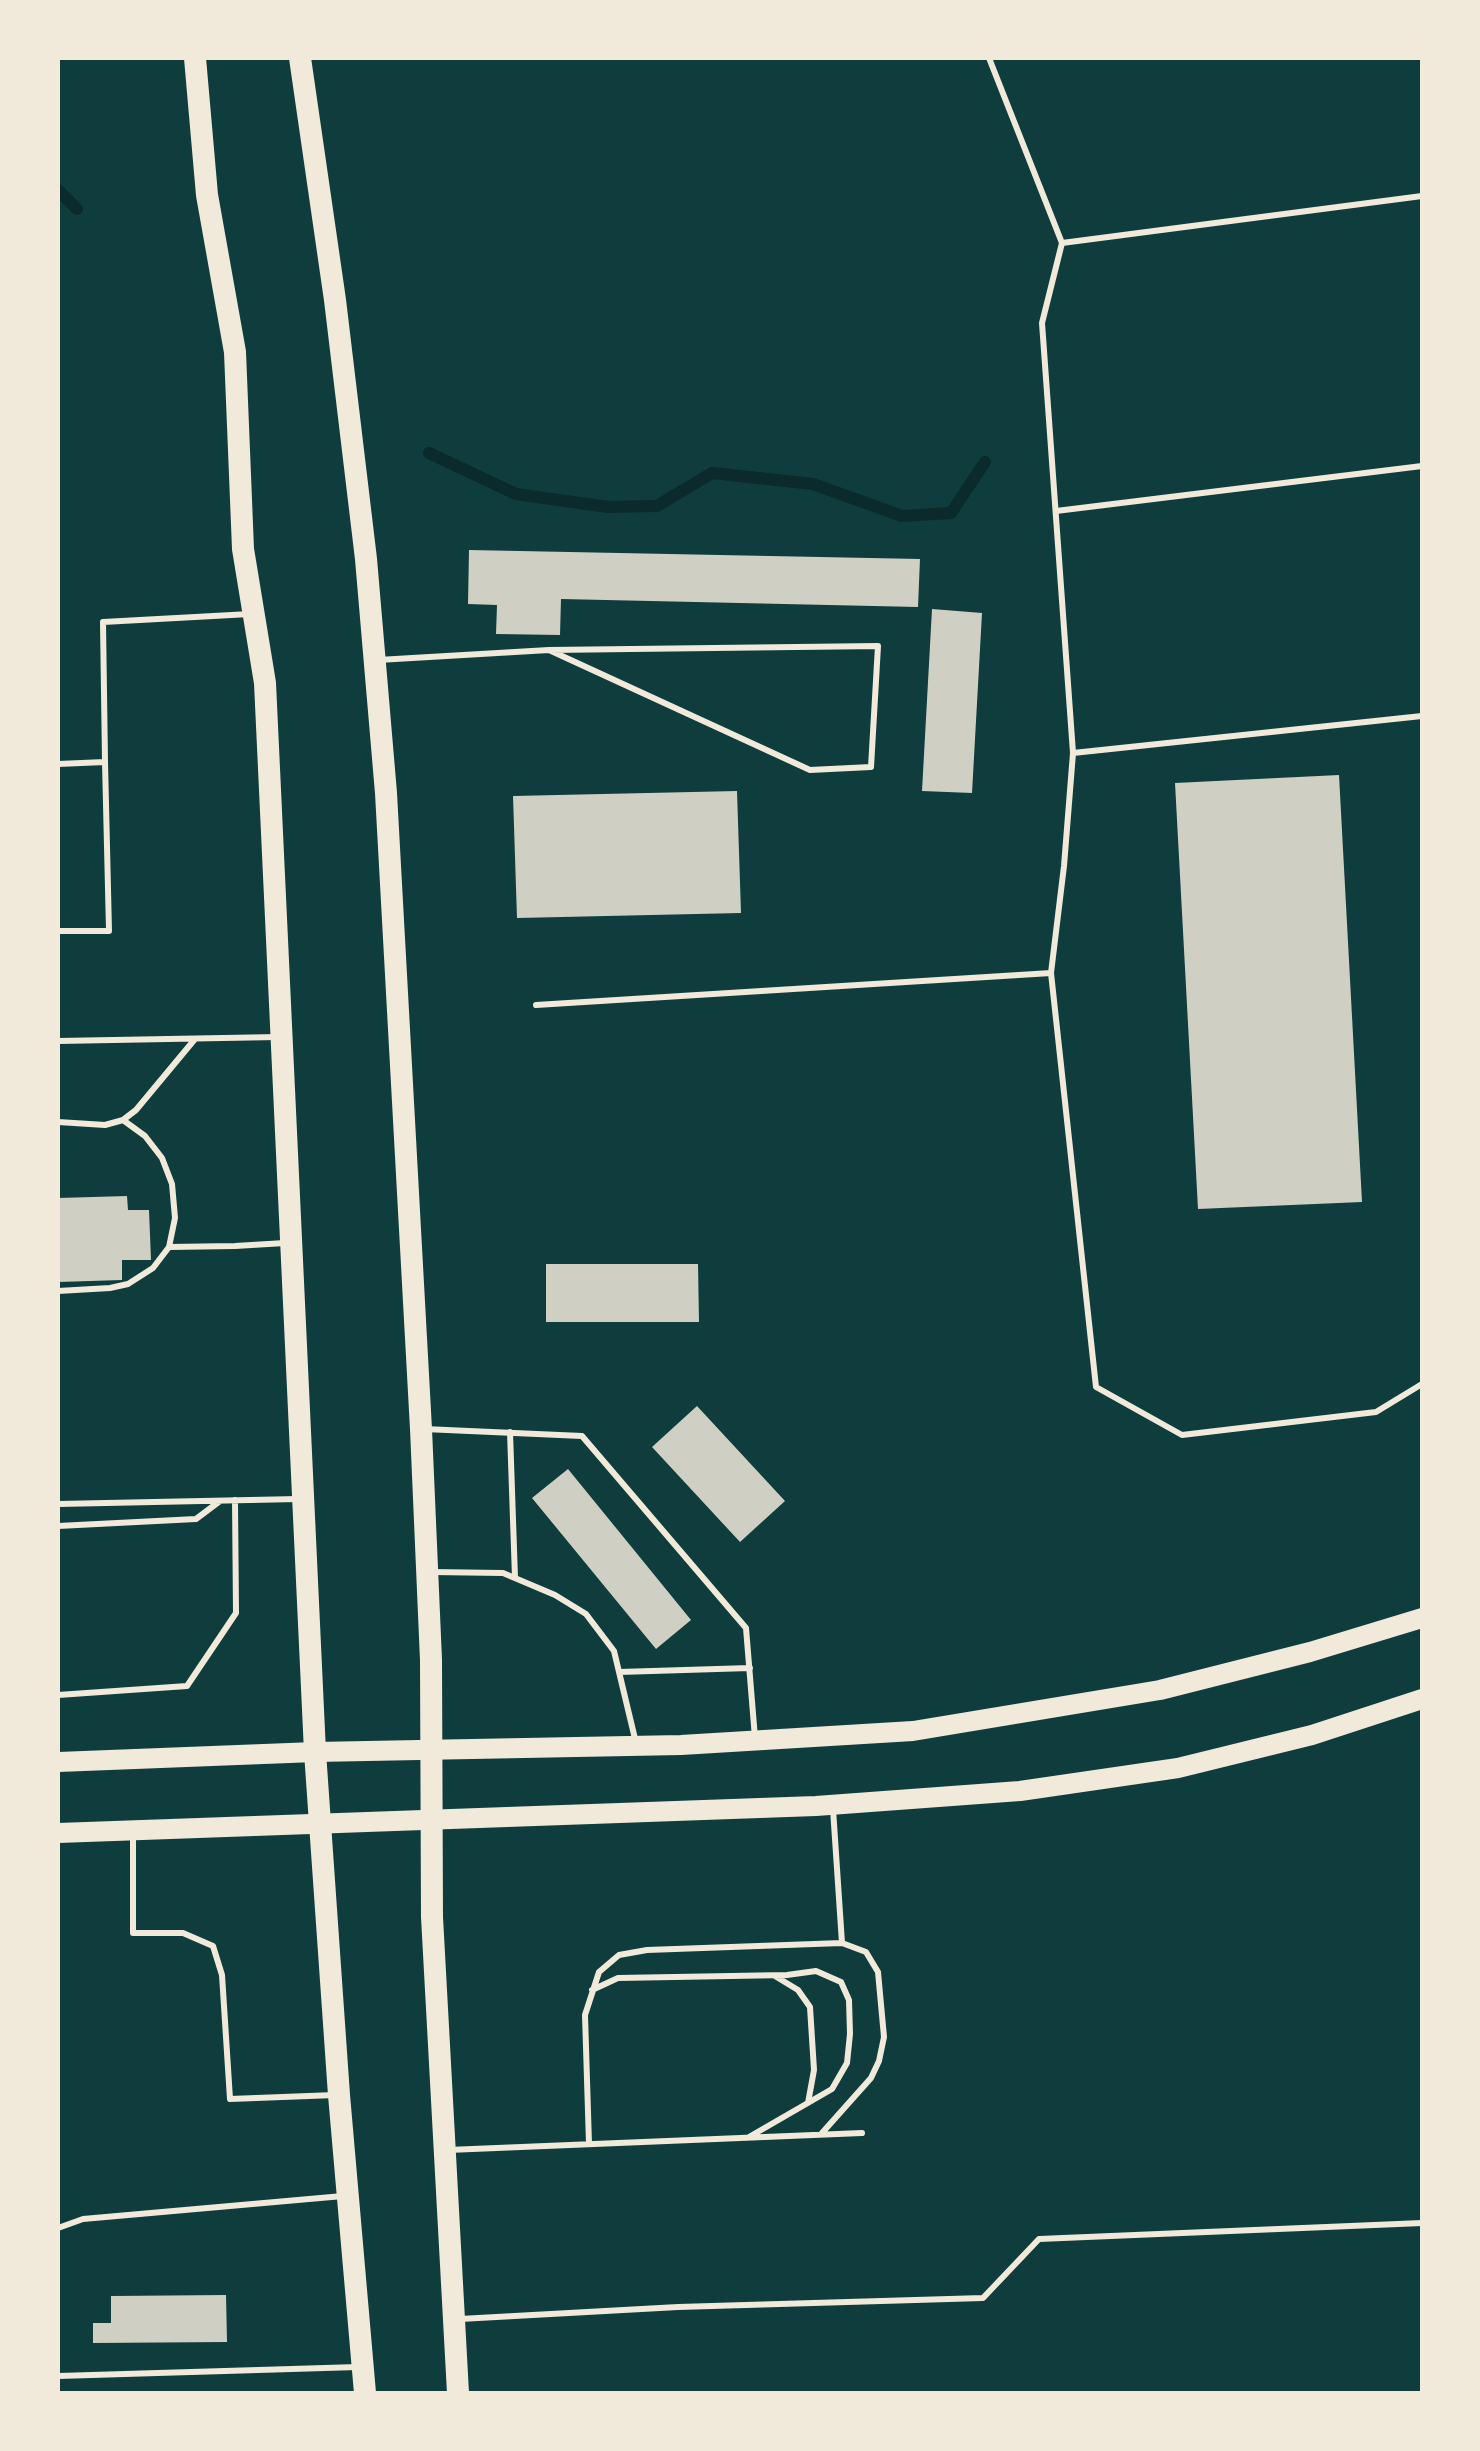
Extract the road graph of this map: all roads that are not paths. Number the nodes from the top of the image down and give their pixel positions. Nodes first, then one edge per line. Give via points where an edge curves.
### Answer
1 (195, 58) edge
2 (300, 58) edge
3 (989, 58) edge
4 (1422, 196) edge
5 (1062, 243) junction
6 (1422, 466) edge
7 (1056, 511) junction
8 (254, 614) junction
9 (549, 650) junction
10 (375, 660) junction
11 (1422, 716) edge
12 (1073, 753) junction
13 (105, 762) junction
14 (58, 764) edge
15 (58, 931) edge
16 (1051, 973) junction
17 (536, 1005) dead end
18 (282, 1037) junction
19 (195, 1039) junction
20 (58, 1041) edge
21 (123, 1120) junction
22 (58, 1122) edge
23 (293, 1242) junction
24 (169, 1247) junction
25 (58, 1291) edge
26 (1422, 1384) edge
27 (421, 1429) junction
28 (510, 1432) junction
29 (304, 1499) junction
30 (235, 1500) junction
31 (220, 1501) junction
32 (58, 1504) edge
33 (58, 1526) edge
34 (427, 1571) junction
35 (515, 1578) junction
36 (1422, 1618) edge
37 (750, 1668) junction
38 (619, 1672) junction
39 (58, 1695) edge
40 (1422, 1699) edge
41 (755, 1741) junction
42 (637, 1746) junction
43 (431, 1751) junction
44 (315, 1752) junction
45 (58, 1762) edge
46 (833, 1805) junction
47 (432, 1820) junction
48 (320, 1824) junction
49 (133, 1831) junction
50 (58, 1833) edge
51 (842, 1943) junction
52 (773, 1975) junction
53 (592, 1990) junction
54 (339, 2095) junction
55 (808, 2103) junction
56 (822, 2133) junction
57 (862, 2133) dead end
58 (749, 2137) junction
59 (589, 2144) junction
60 (445, 2150) junction
61 (347, 2195) junction
62 (1422, 2223) edge
63 (58, 2228) edge
64 (454, 2319) junction
65 (363, 2367) junction
66 (58, 2376) edge
67 (365, 2393) edge
68 (458, 2393) edge

1 - 8 highway via 207,195 235,352 243,549
2 - 10 highway via 335,300
3 - 5 lane
4 - 5 lane
5 - 7 lane via 1042,323
6 - 7 lane
7 - 12 lane
8 - 13 lane via 103,622
8 - 18 highway via 265,683
9 - 9 lane via 878,646 871,767 810,770
9 - 10 lane
10 - 27 highway
11 - 12 lane
12 - 16 lane
13 - 14 lane
13 - 15 lane via 109,931
16 - 17 lane
16 - 26 lane via 1096,1387 1182,1435 1376,1412
18 - 19 lane
18 - 23 highway
19 - 20 lane
19 - 21 lane
21 - 22 lane via 105,1125
21 - 24 lane via 162,1158 172,1184 175,1218
23 - 24 lane
23 - 29 highway
24 - 25 lane via 153,1268 128,1284
27 - 28 lane
27 - 34 highway
28 - 35 lane
28 - 37 lane via 582,1436 746,1628
29 - 30 lane
29 - 44 highway
30 - 31 lane
30 - 39 lane via 236,1613 187,1686
31 - 32 lane
31 - 33 lane via 196,1519
34 - 35 lane via 503,1573
34 - 43 highway
35 - 38 lane via 586,1614 614,1651
36 - 41 main road via 1160,1690 913,1731
37 - 38 lane
37 - 41 lane
38 - 42 lane
40 - 46 main road via 1312,1735 1178,1768 1020,1791
41 - 42 main road
42 - 43 main road
43 - 44 main road
43 - 47 highway
44 - 45 main road
44 - 48 highway
46 - 47 main road
46 - 51 lane
47 - 48 main road
47 - 60 highway
48 - 49 main road
48 - 54 highway
49 - 50 main road
49 - 54 lane via 133,1933 183,1933 213,1946 222,1975 230,2099
51 - 53 lane via 619,1955 599,1972
51 - 56 lane via 866,1952 878,1972 884,2037 871,2078
52 - 53 lane via 618,1978
52 - 55 lane via 798,1990 810,2007 814,2070
52 - 55 lane via 816,1971 841,1982 849,2000 847,2063 832,2089
53 - 59 lane via 585,2015
54 - 61 highway
55 - 58 lane
56 - 57 lane
56 - 58 lane
58 - 59 lane
59 - 60 lane
60 - 64 highway
61 - 63 lane via 83,2219
61 - 65 highway
62 - 64 lane via 1039,2239 983,2298
64 - 68 highway
65 - 66 lane
65 - 67 highway

